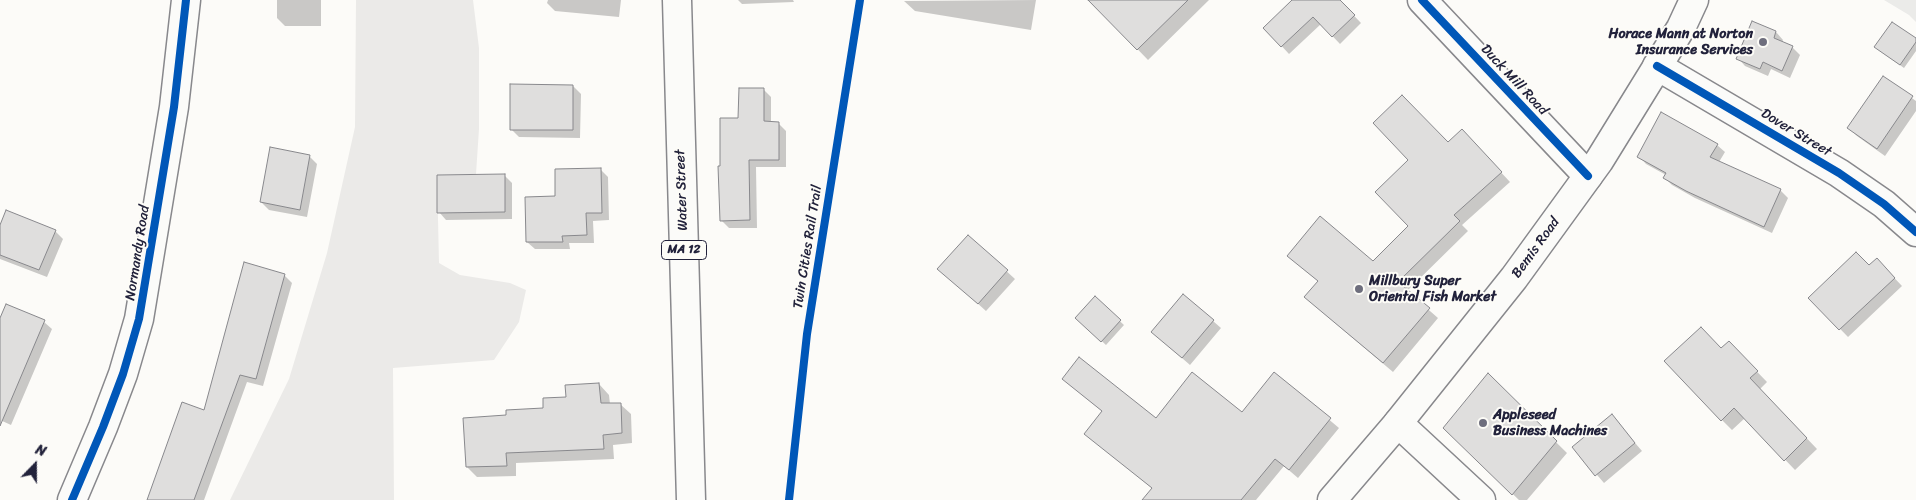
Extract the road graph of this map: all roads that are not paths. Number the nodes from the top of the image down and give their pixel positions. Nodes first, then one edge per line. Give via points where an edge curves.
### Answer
1 (186, 0) edge
2 (677, 0) edge
3 (1422, 0) edge
4 (1694, 0) edge
5 (1657, 66) junction
6 (1588, 176) junction
7 (1916, 232) edge
8 (1398, 423) junction
9 (72, 500) edge
10 (690, 500) edge
11 (1332, 500) edge
12 (1481, 500) edge

1 - 9 main road, Normandy Road via 174,107 139,319 126,365
2 - 10 main road, Water Street / MA 12
3 - 6 main road, Duck Mill Road
4 - 5 main road, Bemis Road
5 - 6 main road, Bemis Road
5 - 7 main road, Dover Street via 1839,173 1884,204
6 - 8 main road, Bemis Road via 1514,278
8 - 11 main road, Bemis Road
8 - 12 main road

